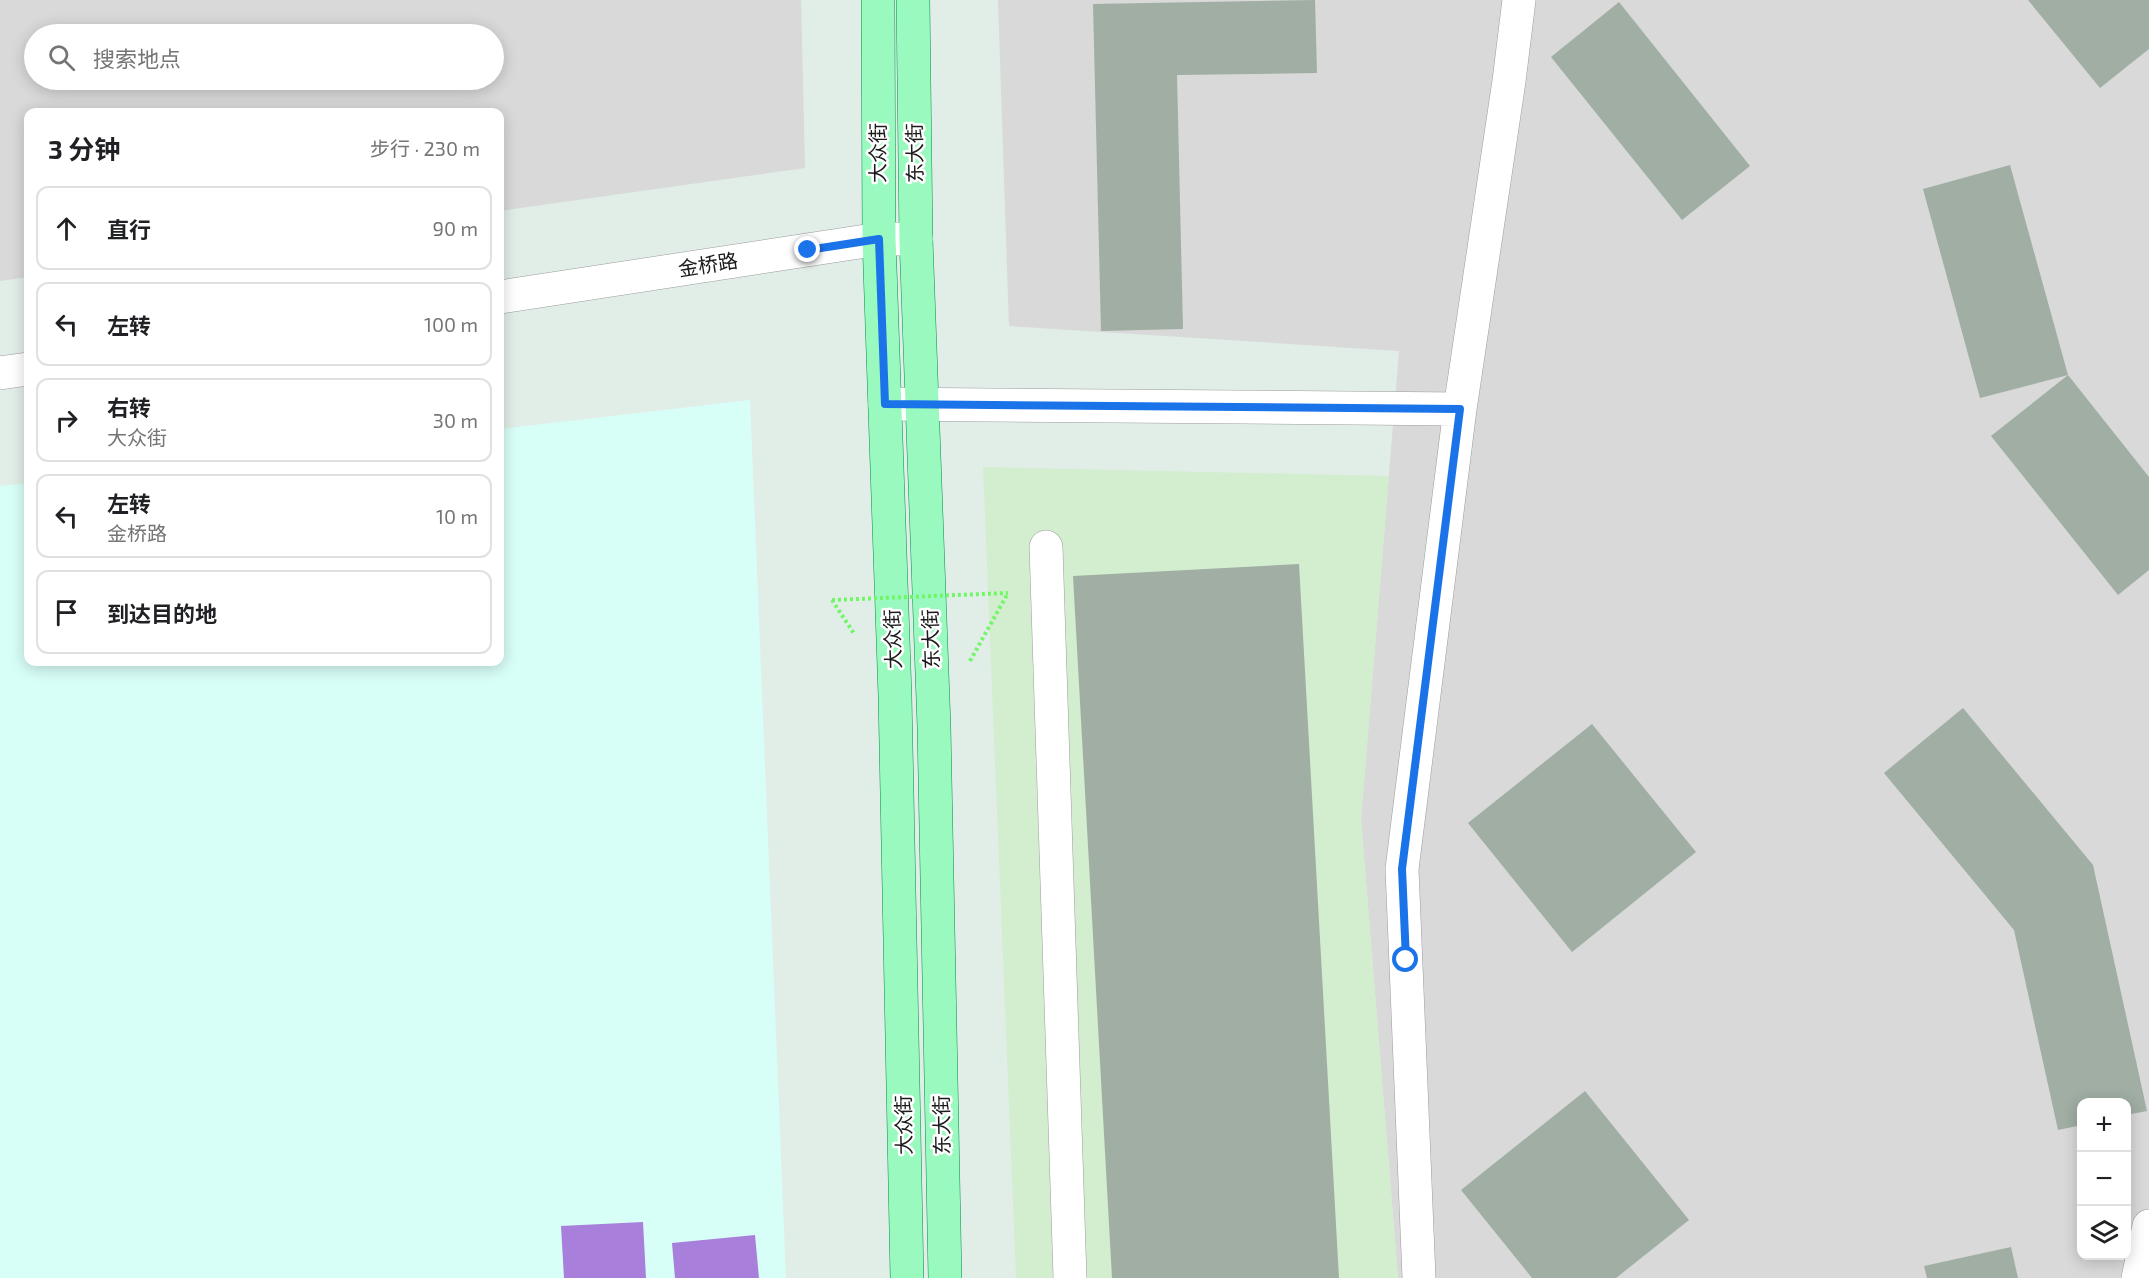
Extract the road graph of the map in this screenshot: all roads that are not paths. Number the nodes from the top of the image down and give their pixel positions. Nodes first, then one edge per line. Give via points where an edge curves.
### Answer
1 (878, 0) edge
2 (913, 0) edge
3 (1519, 0) edge
4 (879, 239) junction
5 (916, 239) junction
6 (504, 296) edge
7 (24, 370) edge
8 (0, 373) edge
9 (885, 404) junction
10 (922, 405) junction
11 (1460, 409) junction
12 (1046, 547) dead end
13 (2149, 1226) edge
14 (907, 1278) edge
15 (945, 1278) edge
16 (1070, 1278) edge
17 (1419, 1278) edge
18 (2138, 1278) edge

1 - 4 main road, 大众街
2 - 5 main road, 东大街
3 - 11 street
4 - 5 street, 金桥路
4 - 6 street, 金桥路
4 - 9 main road, 大众街
5 - 10 main road, 东大街
7 - 8 street
9 - 10 street
9 - 14 main road, 大众街
10 - 11 street
10 - 15 main road, 东大街 via 934,727
11 - 17 street via 1402,869
12 - 16 street
13 - 18 street

